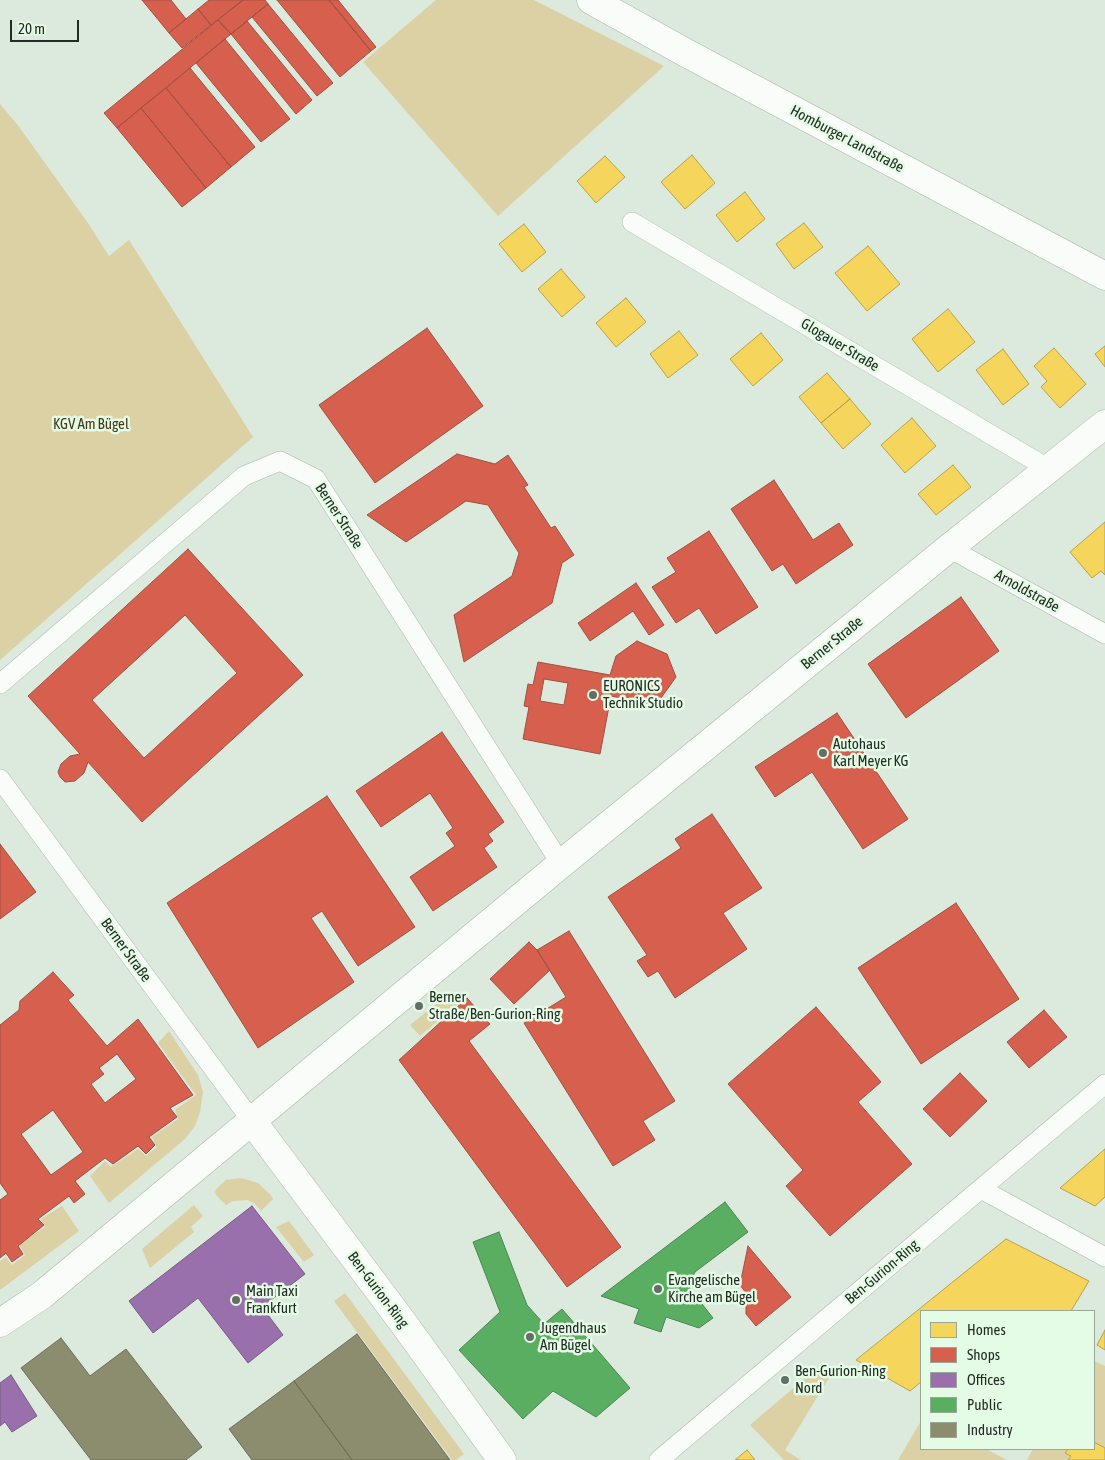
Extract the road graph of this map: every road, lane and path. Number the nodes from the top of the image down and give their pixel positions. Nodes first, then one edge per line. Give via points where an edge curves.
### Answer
1 (591, 0) edge
2 (632, 222) dead end
3 (1105, 276) edge
4 (1105, 424) edge
5 (1049, 469) junction
6 (949, 548) junction
7 (1105, 634) edge
8 (0, 684) edge
9 (0, 779) edge
10 (562, 864) junction
11 (1105, 1084) edge
12 (252, 1121) junction
13 (981, 1189) junction
14 (1105, 1256) edge
15 (0, 1323) edge
16 (502, 1460) edge
17 (659, 1460) edge

1 - 3 street, Homburger Landstraße
2 - 5 street, Glogauer Straße
4 - 5 street, Berner Straße
5 - 6 street, Berner Straße
6 - 7 street, Arnoldstraße
6 - 10 street, Berner Straße
8 - 10 street, Berner Straße via 244,476 280,461 316,479
9 - 12 street, Berner Straße
10 - 12 street, Berner Straße
11 - 13 street, Ben-Gurion-Ring
12 - 15 street, Berner Straße via 42,1295
12 - 16 street, Ben-Gurion-Ring
13 - 14 street
13 - 17 street, Ben-Gurion-Ring

